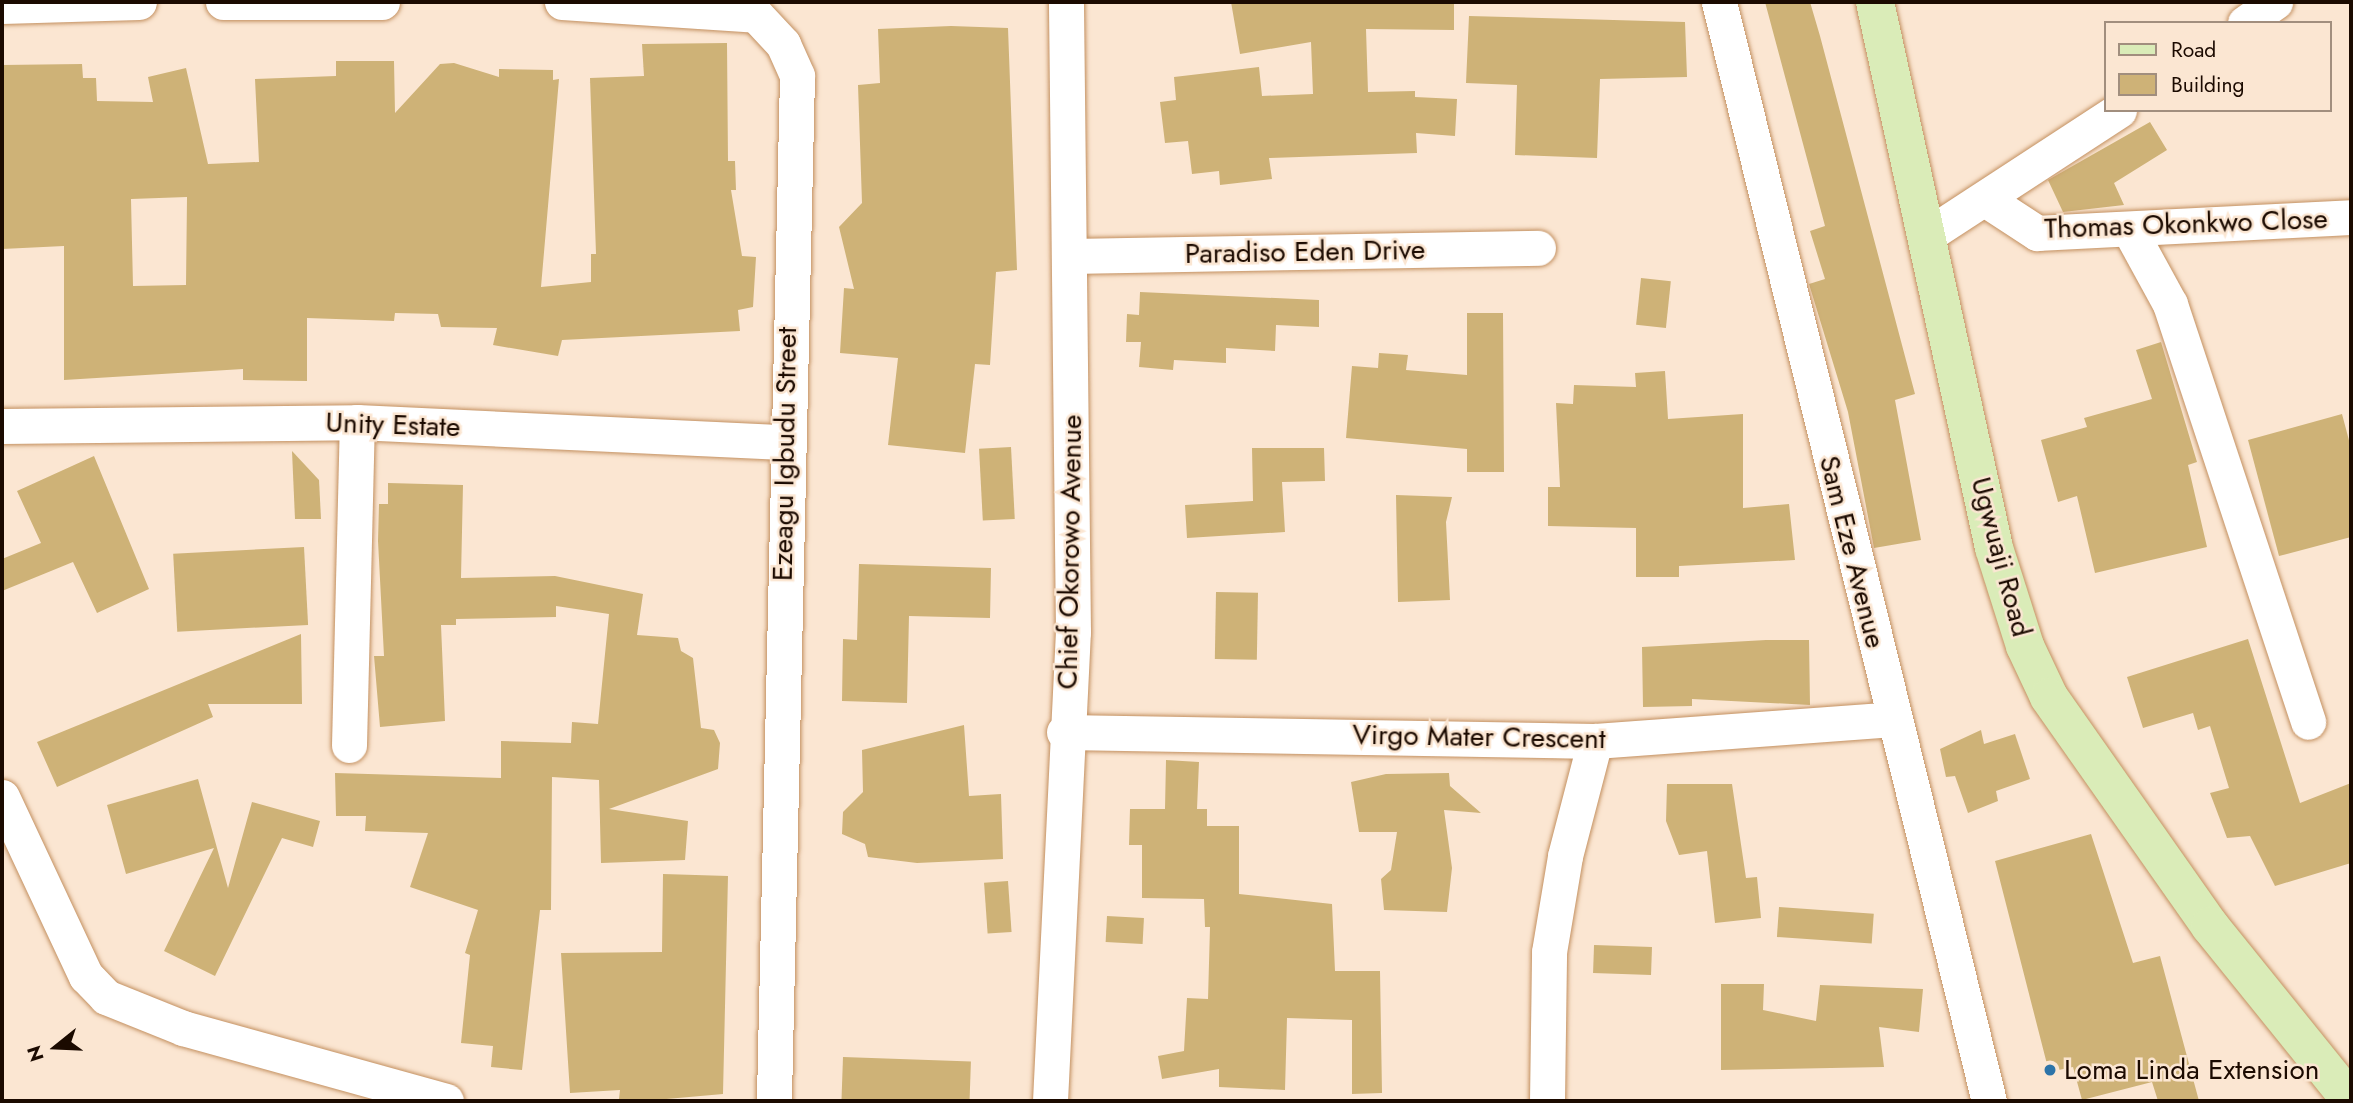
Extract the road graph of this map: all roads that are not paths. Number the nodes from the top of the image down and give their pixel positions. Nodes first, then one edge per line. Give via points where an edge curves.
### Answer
1 (139, 2) edge
2 (223, 2) edge
3 (382, 2) edge
4 (562, 2) edge
5 (1066, 2) edge
6 (1719, 2) edge
7 (1875, 2) edge
8 (2275, 2) edge
9 (2, 6) edge
10 (2248, 21) edge
11 (2116, 112) edge
12 (1988, 201) junction
13 (2351, 217) edge
14 (2130, 231) junction
15 (1929, 234) junction
16 (1538, 248) dead end
17 (1073, 256) junction
18 (357, 422) junction
19 (2, 426) edge
20 (784, 442) junction
21 (1893, 719) junction
22 (2308, 722) dead end
23 (1064, 732) junction
24 (1595, 741) junction
25 (349, 745) dead end
26 (2, 797) edge
27 (446, 1101) edge
28 (774, 1101) edge
29 (1050, 1101) edge
30 (1547, 1101) edge
31 (1989, 1101) edge
32 (2351, 1101) edge

1 - 9 street
2 - 3 street
4 - 20 street, Ezeagu Igbudu Street via 756,15 783,44 797,76
5 - 17 street, Chief Okorowo Avenue
6 - 21 street, Sam Eze Avenue
7 - 15 main road, Ugwuaji Road
8 - 10 street
11 - 12 street
12 - 14 street, Thomas Okonkwo Close via 2037,233
12 - 15 street
13 - 14 street, Thomas Okonkwo Close
14 - 22 street via 2171,304
15 - 32 main road, Ugwuaji Road via 1994,548 2025,646 2049,697 2210,926
16 - 17 street, Paradiso Eden Drive
17 - 23 street, Chief Okorowo Avenue via 1073,632
18 - 19 street, Unity Estate
18 - 20 street, Unity Estate
18 - 25 street
20 - 28 street, Ezeagu Igbudu Street via 780,1051
21 - 24 street, Virgo Mater Crescent
21 - 31 street, Sam Eze Avenue
23 - 24 street, Virgo Mater Crescent
23 - 29 street, Chief Okorowo Avenue
24 - 30 street via 1565,856 1549,953
26 - 27 street via 86,976 106,997 183,1028

